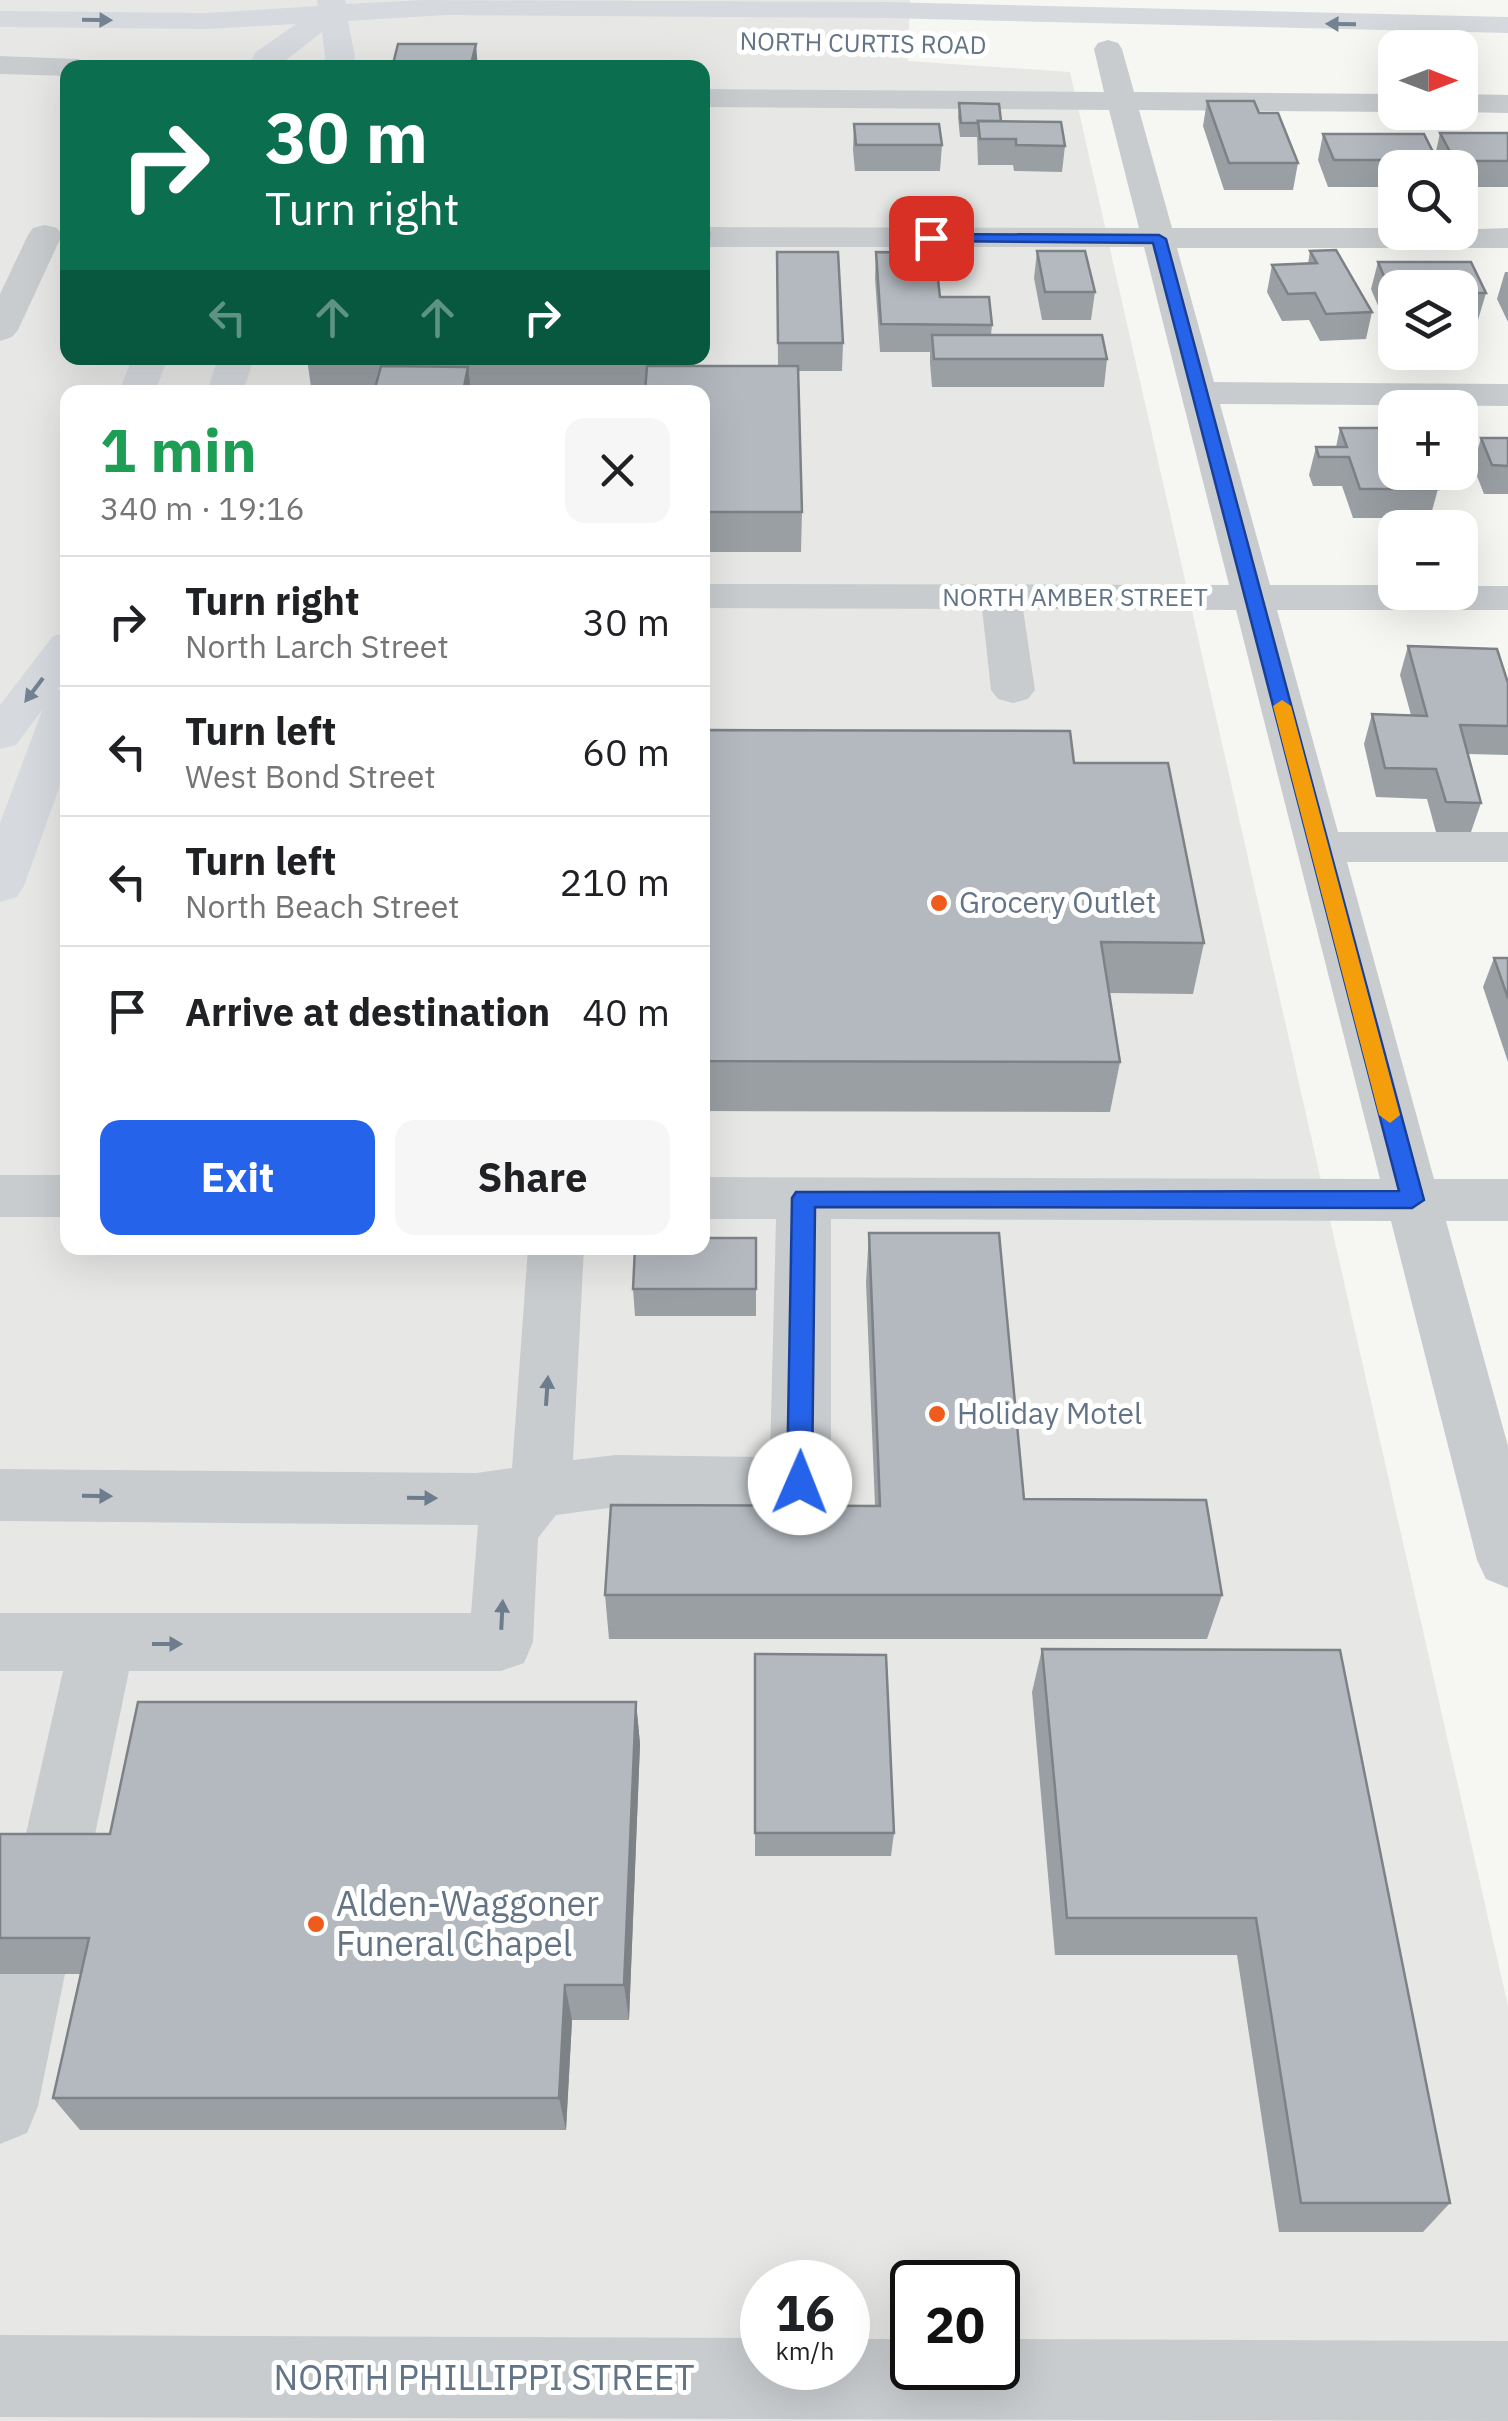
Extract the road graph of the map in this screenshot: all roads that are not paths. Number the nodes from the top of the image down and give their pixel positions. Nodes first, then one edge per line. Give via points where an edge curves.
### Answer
1 (253, 0) edge
2 (336, 4) edge
3 (619, 4) edge
4 (885, 5) edge
5 (1162, 9) edge
6 (0, 19) edge
7 (1508, 25) edge
8 (590, 36) dead end
9 (1114, 49) dead end
10 (1242, 49) dead end
11 (1378, 49) edge
12 (1478, 49) edge
13 (1508, 49) edge
14 (265, 60) edge
15 (339, 60) edge
16 (0, 64) edge
17 (60, 67) edge
18 (710, 98) edge
19 (1122, 102) junction
20 (1378, 103) edge
21 (1478, 103) edge
22 (1508, 104) edge
23 (42, 235) edge
24 (710, 236) edge
25 (1508, 238) edge
26 (1159, 239) junction
27 (0, 330) edge
28 (1199, 394) junction
29 (1508, 394) edge
30 (710, 596) edge
31 (1001, 597) junction
32 (1253, 597) junction
33 (1508, 598) edge
34 (60, 656) edge
35 (1014, 690) dead end
36 (60, 722) edge
37 (0, 735) edge
38 (1319, 847) junction
39 (1508, 848) edge
40 (0, 886) edge
41 (0, 1196) edge
42 (60, 1196) edge
43 (710, 1198) edge
44 (804, 1198) junction
45 (1412, 1200) junction
46 (1508, 1200) edge
47 (556, 1255) edge
48 (541, 1488) junction
49 (0, 1494) edge
50 (1508, 1560) edge
51 (0, 1642) edge
52 (102, 1644) junction
53 (52, 1873) edge
54 (29, 1974) edge
55 (0, 2106) edge
56 (0, 2376) edge
57 (1508, 2382) edge
58 (244, 2399) edge
59 (760, 2400) edge

1 - 2 main road, NORTH CURTIS ROAD
2 - 3 main road, NORTH CURTIS ROAD
6 -> 2 main road, NORTH CURTIS ROAD via 207,21
2 - 8 main road, NORTH CURTIS ROAD via 451,33
2 - 14 main road
2 - 15 main road
3 - 4 main road, NORTH CURTIS ROAD
4 - 5 main road, NORTH CURTIS ROAD
7 -> 5 main road, NORTH CURTIS ROAD
9 - 19 street
10 - 11 main road
12 - 13 main road
16 - 17 street
18 - 19 street
19 - 20 street
19 - 26 street
21 - 22 street
23 - 27 street
24 - 26 street
25 - 26 street
26 - 28 street
28 - 29 street
28 - 32 street
30 - 31 street, NORTH AMBER STREET
31 - 32 street, NORTH AMBER STREET
31 - 35 street
32 - 33 street, NORTH AMBER STREET
32 - 38 street
34 -> 37 main road
36 - 40 main road
38 - 39 street
38 - 45 street
41 - 42 street
43 - 44 street
44 - 45 street
44 - 48 street via 800,1483 616,1481
45 - 46 street
45 - 50 street
48 -> 47 street
49 -> 48 street via 476,1499
52 -> 48 street via 501,1642 507,1530
51 - 52 street
52 - 53 street
54 - 55 street
56 - 58 street, NORTH PHILLIPPI STREET
57 - 59 street, NORTH PHILLIPPI STREET
58 - 59 street, NORTH PHILLIPPI STREET

